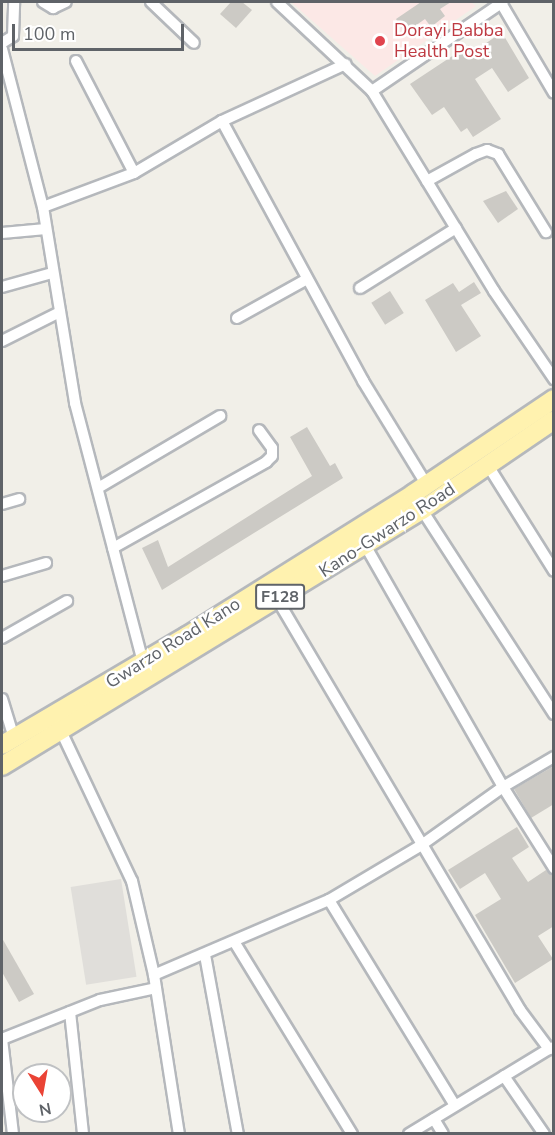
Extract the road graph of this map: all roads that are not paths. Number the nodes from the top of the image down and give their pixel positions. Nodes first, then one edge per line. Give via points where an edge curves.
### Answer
1 (14, 2) edge
2 (43, 2) edge
3 (66, 2) edge
4 (151, 2) edge
5 (277, 2) edge
6 (502, 2) edge
7 (2, 43) edge
8 (194, 43) dead end
9 (2, 49) edge
10 (76, 61) dead end
11 (346, 64) junction
12 (372, 91) junction
13 (554, 93) edge
14 (222, 121) junction
15 (134, 173) junction
16 (427, 181) junction
17 (42, 207) junction
18 (456, 228) junction
19 (46, 229) junction
20 (546, 232) dead end
21 (2, 233) edge
22 (52, 273) junction
23 (307, 279) junction
24 (2, 287) edge
25 (360, 288) dead end
26 (60, 312) junction
27 (237, 318) dead end
28 (2, 341) edge
29 (554, 379) edge
30 (554, 399) edge
31 (220, 416) dead end
32 (554, 420) edge
33 (260, 429) dead end
34 (487, 464) junction
35 (426, 484) junction
36 (98, 488) junction
37 (19, 499) dead end
38 (2, 504) edge
39 (422, 510) junction
40 (364, 545) junction
41 (113, 548) junction
42 (46, 563) dead end
43 (554, 571) edge
44 (2, 576) edge
45 (277, 599) junction
46 (68, 601) dead end
47 (2, 638) edge
48 (143, 662) junction
49 (2, 699) edge
50 (554, 714) edge
51 (61, 731) junction
52 (8, 742) edge
53 (554, 757) edge
54 (2, 766) edge
55 (503, 787) junction
56 (420, 846) junction
57 (554, 868) edge
58 (328, 900) junction
59 (235, 943) junction
60 (205, 955) junction
61 (154, 975) junction
62 (156, 988) junction
63 (70, 1012) junction
64 (2, 1039) edge
65 (551, 1048) edge
66 (504, 1076) junction
67 (455, 1106) junction
68 (434, 1119) junction
69 (8, 1128) edge
70 (83, 1134) edge
71 (178, 1134) edge
72 (238, 1134) edge
73 (352, 1134) edge
74 (409, 1134) edge
75 (443, 1134) edge
76 (544, 1134) edge

1 - 7 street via 13,36
2 - 3 street via 53,8
4 - 8 street
5 - 11 street
6 - 12 street
6 - 13 street
9 - 17 street
10 - 15 street
11 - 12 street
11 - 14 street
12 - 16 street
14 - 15 street
14 - 23 street
15 - 17 street
16 - 18 street
16 - 20 street via 476,154 487,150 498,154
17 - 19 street
18 - 25 street
18 - 29 street
19 - 21 street
19 - 22 street
22 - 24 street
22 - 26 street
23 - 27 street
23 - 35 street
26 - 28 street
26 - 36 street via 75,403
30 - 35 main road, Gwarzo Road Kano / F128
31 - 36 street
32 - 34 main road, Kano-Gwarzo Road / F128
33 - 41 street via 272,448 272,456 266,462
34 - 39 main road, Kano-Gwarzo Road / F128
34 - 43 street
35 - 48 main road, Gwarzo Road Kano / F128
36 - 41 street
37 - 38 street
39 - 40 main road, Kano-Gwarzo Road / F128
39 - 50 street
40 - 45 main road, Kano-Gwarzo Road / F128
40 - 55 street
41 - 48 street
42 - 44 street
45 - 51 main road, Kano-Gwarzo Road / F128
45 - 56 street
46 - 47 street
48 - 52 main road, Gwarzo Road Kano / F128
49 - 52 street
51 - 54 main road, Kano-Gwarzo Road / F128
51 - 61 street via 132,881
53 - 55 street
55 - 56 street
55 - 57 street
56 - 58 street
56 - 65 street via 520,1010
58 - 59 street
58 - 67 street
59 - 60 street
59 - 73 street
60 - 61 street
60 - 72 street
61 - 62 street
62 - 63 street via 100,1000
62 - 71 street
63 - 64 street
63 - 70 street
64 - 69 street
65 - 66 street
66 - 67 street
66 - 76 street
67 - 68 street
68 - 74 street
68 - 75 street

